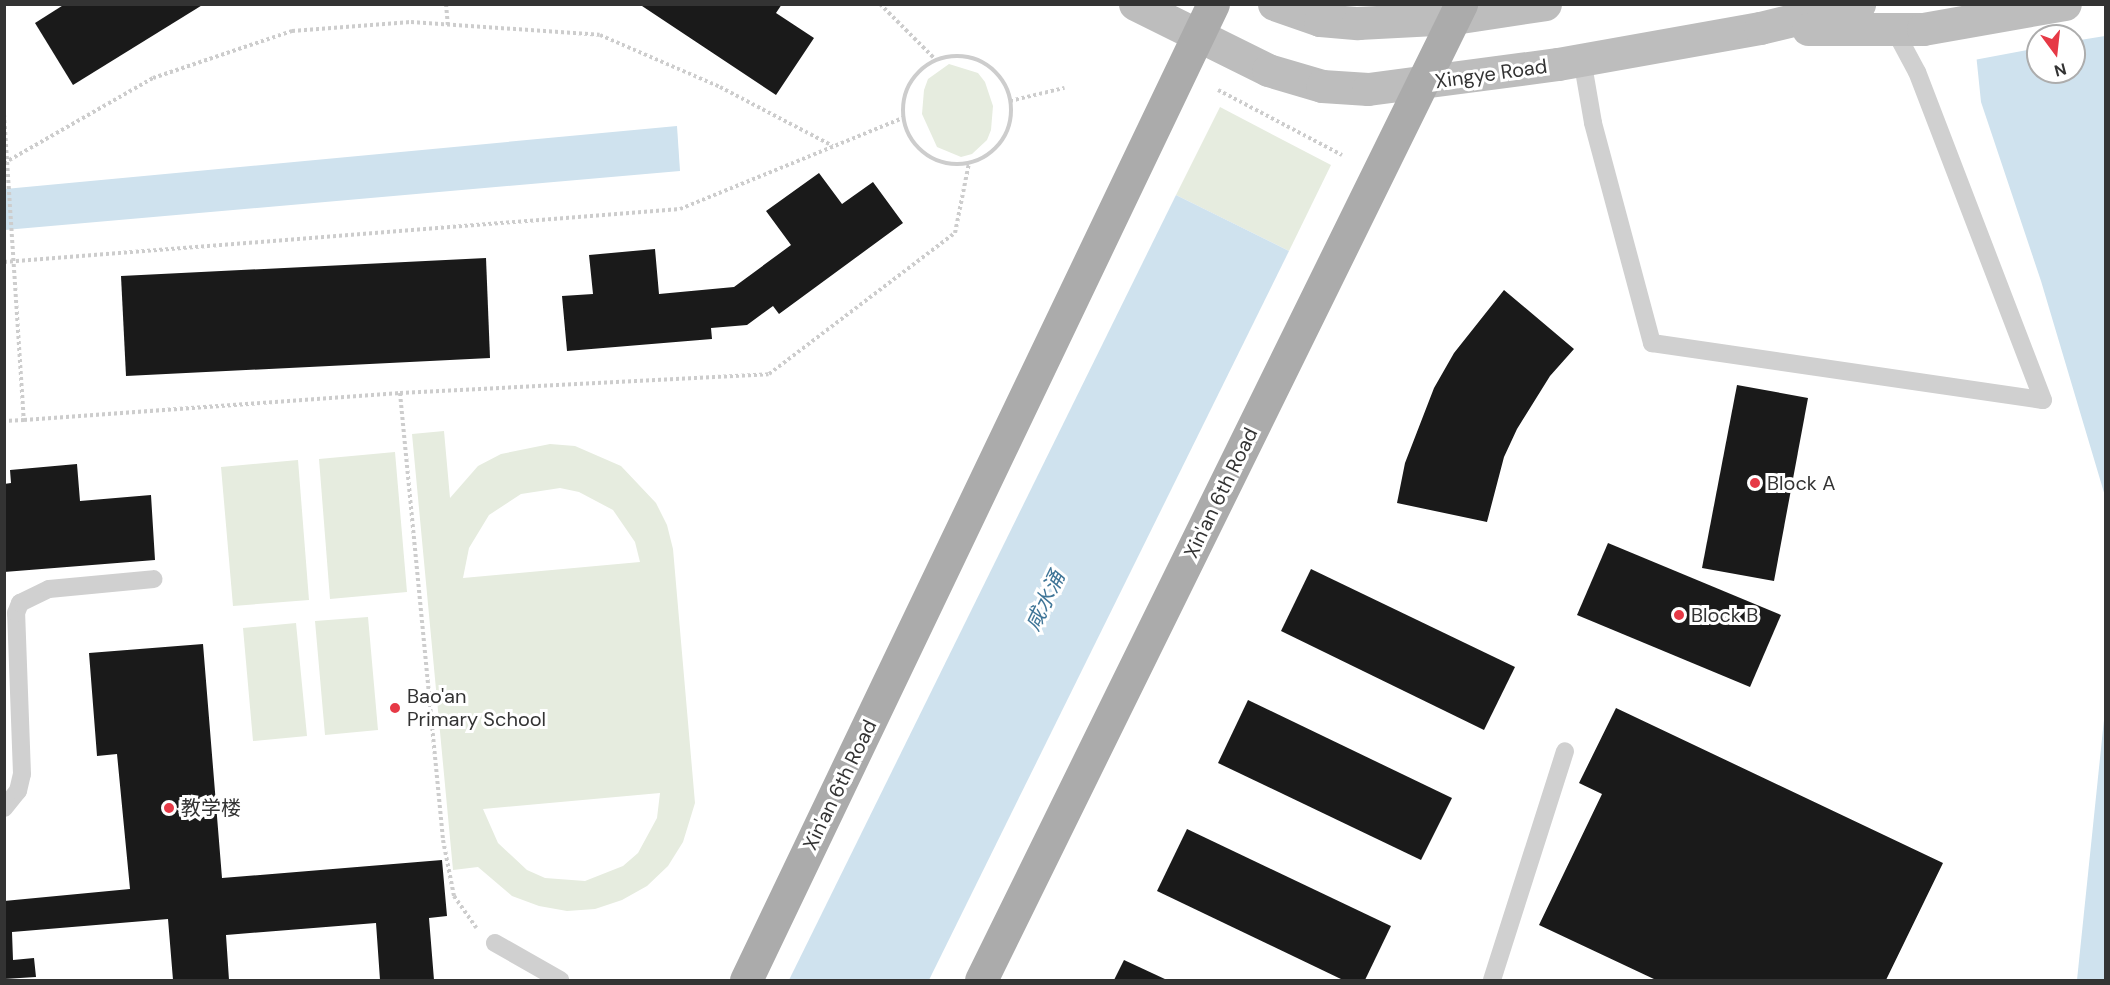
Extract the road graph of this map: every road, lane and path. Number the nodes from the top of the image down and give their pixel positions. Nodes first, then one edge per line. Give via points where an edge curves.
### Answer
1 (446, 4) edge
2 (880, 4) edge
3 (1136, 4) edge
4 (1213, 4) edge
5 (1274, 4) edge
6 (1545, 4) edge
7 (1858, 4) edge
8 (2065, 4) edge
9 (1458, 11) edge
10 (448, 25) junction
11 (1760, 27) junction
12 (1895, 31) junction
13 (1198, 38) junction
14 (1582, 59) junction
15 (936, 60) junction
16 (1423, 83) junction
17 (1064, 88) dead end
18 (1218, 90) dead end
19 (1010, 102) junction
20 (4, 114) edge
21 (903, 118) junction
22 (833, 147) junction
23 (1342, 155) dead end
24 (6, 163) edge
25 (969, 164) junction
26 (16, 261) junction
27 (4, 262) edge
28 (400, 393) junction
29 (24, 420) junction
30 (4, 421) edge
31 (154, 579) dead end
32 (1565, 751) dead end
33 (4, 807) edge
34 (495, 943) joint
35 (560, 981) edge
36 (746, 981) edge
37 (981, 981) edge
38 (1492, 981) edge

1 - 10 path
2 - 15 path
3 - 13 main road, Xingye Road
4 - 13 main road, Xin'an 6th Road
5 - 9 main road via 1320,20 1358,23
6 - 9 main road
7 - 11 main road, Xingye Road
8 - 12 main road
9 - 16 main road, Xin'an 6th Road
10 - 22 path via 600,35 720,87
10 - 24 path via 411,22 292,31 153,78
11 - 12 main road
11 - 14 main road, Xingye Road
12 - 14 lane via 1917,72 2043,400 1652,343 1593,123
13 - 16 main road, Xingye Road via 1268,70 1322,86 1368,89
13 - 36 main road, Xin'an 6th Road
14 - 16 main road, Xingye Road
15 - 19 path via 972,58 988,66 1001,79
15 - 21 path via 910,83 903,100
16 - 37 main road, Xin'an 6th Road
17 - 19 path
18 - 23 path
19 - 25 path via 1008,129 999,145
20 - 24 path
21 - 22 path
21 - 25 path via 919,149 934,159
22 - 26 path via 680,209
24 - 26 path
25 - 28 path via 955,233 769,374
26 - 27 path
26 - 29 path
28 - 29 path
28 - 34 path via 447,868 465,916
29 - 30 path
31 - 33 lane via 49,589 20,603 16,613 22,774 18,791
32 - 38 lane
34 - 35 lane

